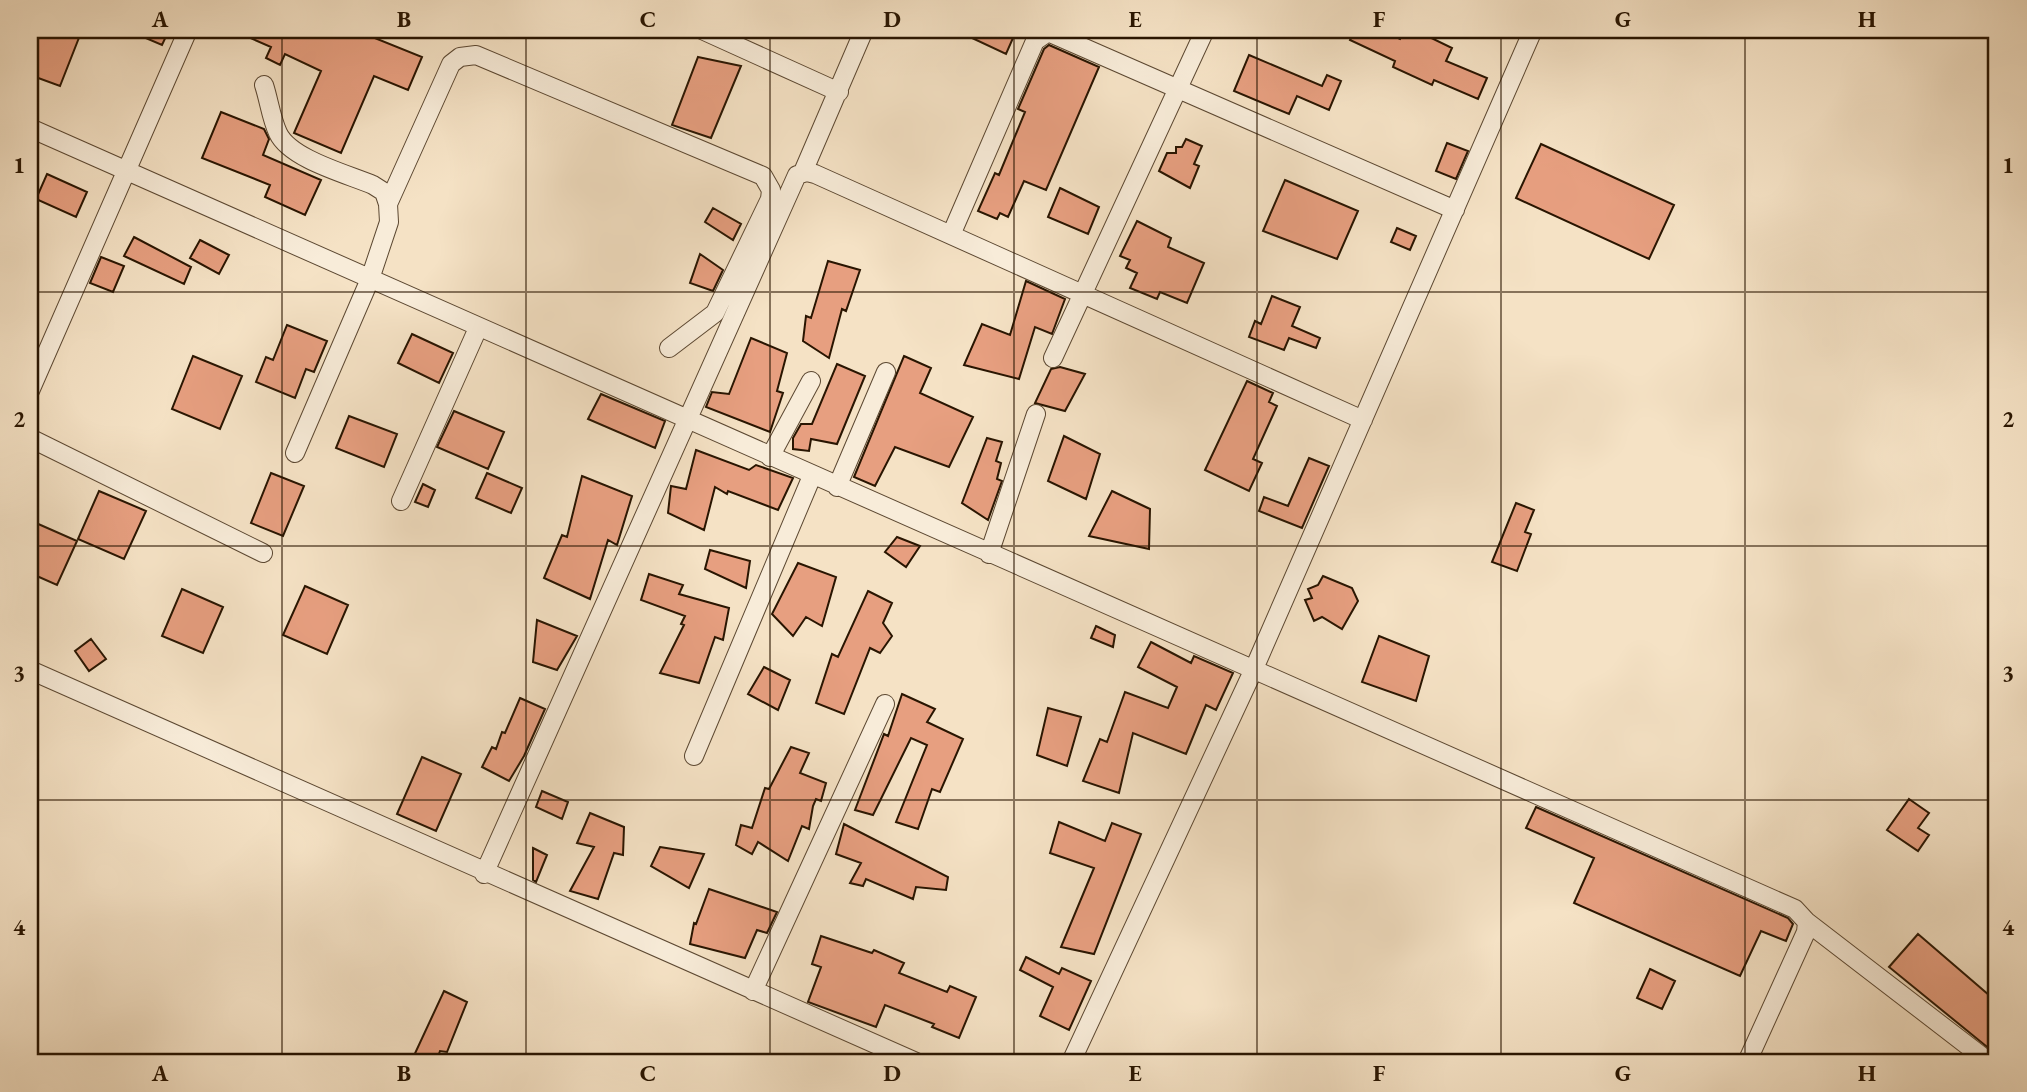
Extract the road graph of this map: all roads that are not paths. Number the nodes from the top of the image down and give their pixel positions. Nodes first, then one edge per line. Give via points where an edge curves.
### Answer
1 (188, 30) edge
2 (702, 30) edge
3 (864, 30) edge
4 (1205, 30) edge
5 (1533, 30) edge
6 (1051, 31) edge
7 (264, 85) dead end
8 (1180, 88) junction
9 (839, 92) junction
10 (30, 128) edge
11 (125, 170) junction
12 (803, 172) junction
13 (388, 204) junction
14 (1455, 209) junction
15 (951, 235) junction
16 (370, 279) junction
17 (1082, 293) junction
18 (478, 328) junction
19 (670, 348) dead end
20 (1054, 358) dead end
21 (886, 372) dead end
22 (811, 381) dead end
23 (30, 391) edge
24 (1036, 415) dead end
25 (1363, 420) junction
26 (687, 421) junction
27 (30, 438) edge
28 (295, 453) dead end
29 (770, 457) junction
30 (812, 476) junction
31 (837, 487) junction
32 (401, 501) dead end
33 (262, 553) dead end
34 (989, 554) junction
35 (30, 670) edge
36 (1253, 671) junction
37 (885, 704) dead end
38 (694, 756) dead end
39 (484, 874) junction
40 (1807, 922) junction
41 (753, 991) junction
42 (916, 1062) edge
43 (1071, 1062) edge
44 (1747, 1062) edge
45 (1989, 1062) edge

1 - 11 street
2 - 9 street
3 - 9 street
4 - 8 street
5 - 14 street
6 - 8 street
6 - 15 street via 1035,41
7 - 13 street via 285,144 296,153 373,185 384,192
8 - 14 street
8 - 17 street
9 - 12 street
10 - 11 street
11 - 16 street
11 - 23 street
12 - 15 street
12 - 26 street via 792,184
13 - 16 street via 389,222
13 - 19 street via 450,64 476,55 763,176 771,190 770,199 715,313
14 - 25 street
15 - 17 street
16 - 18 street
16 - 28 street
17 - 20 street
17 - 25 street
18 - 26 street
18 - 32 street
21 - 31 street
22 - 29 street
24 - 34 street
25 - 36 street
26 - 29 street
26 - 39 street
27 - 33 street
29 - 30 street
30 - 31 street
30 - 38 street
31 - 34 street
34 - 36 street
35 - 39 street
36 - 40 street via 1795,909
36 - 43 street
37 - 41 street
39 - 41 street
40 - 44 street
40 - 45 street
41 - 42 street

